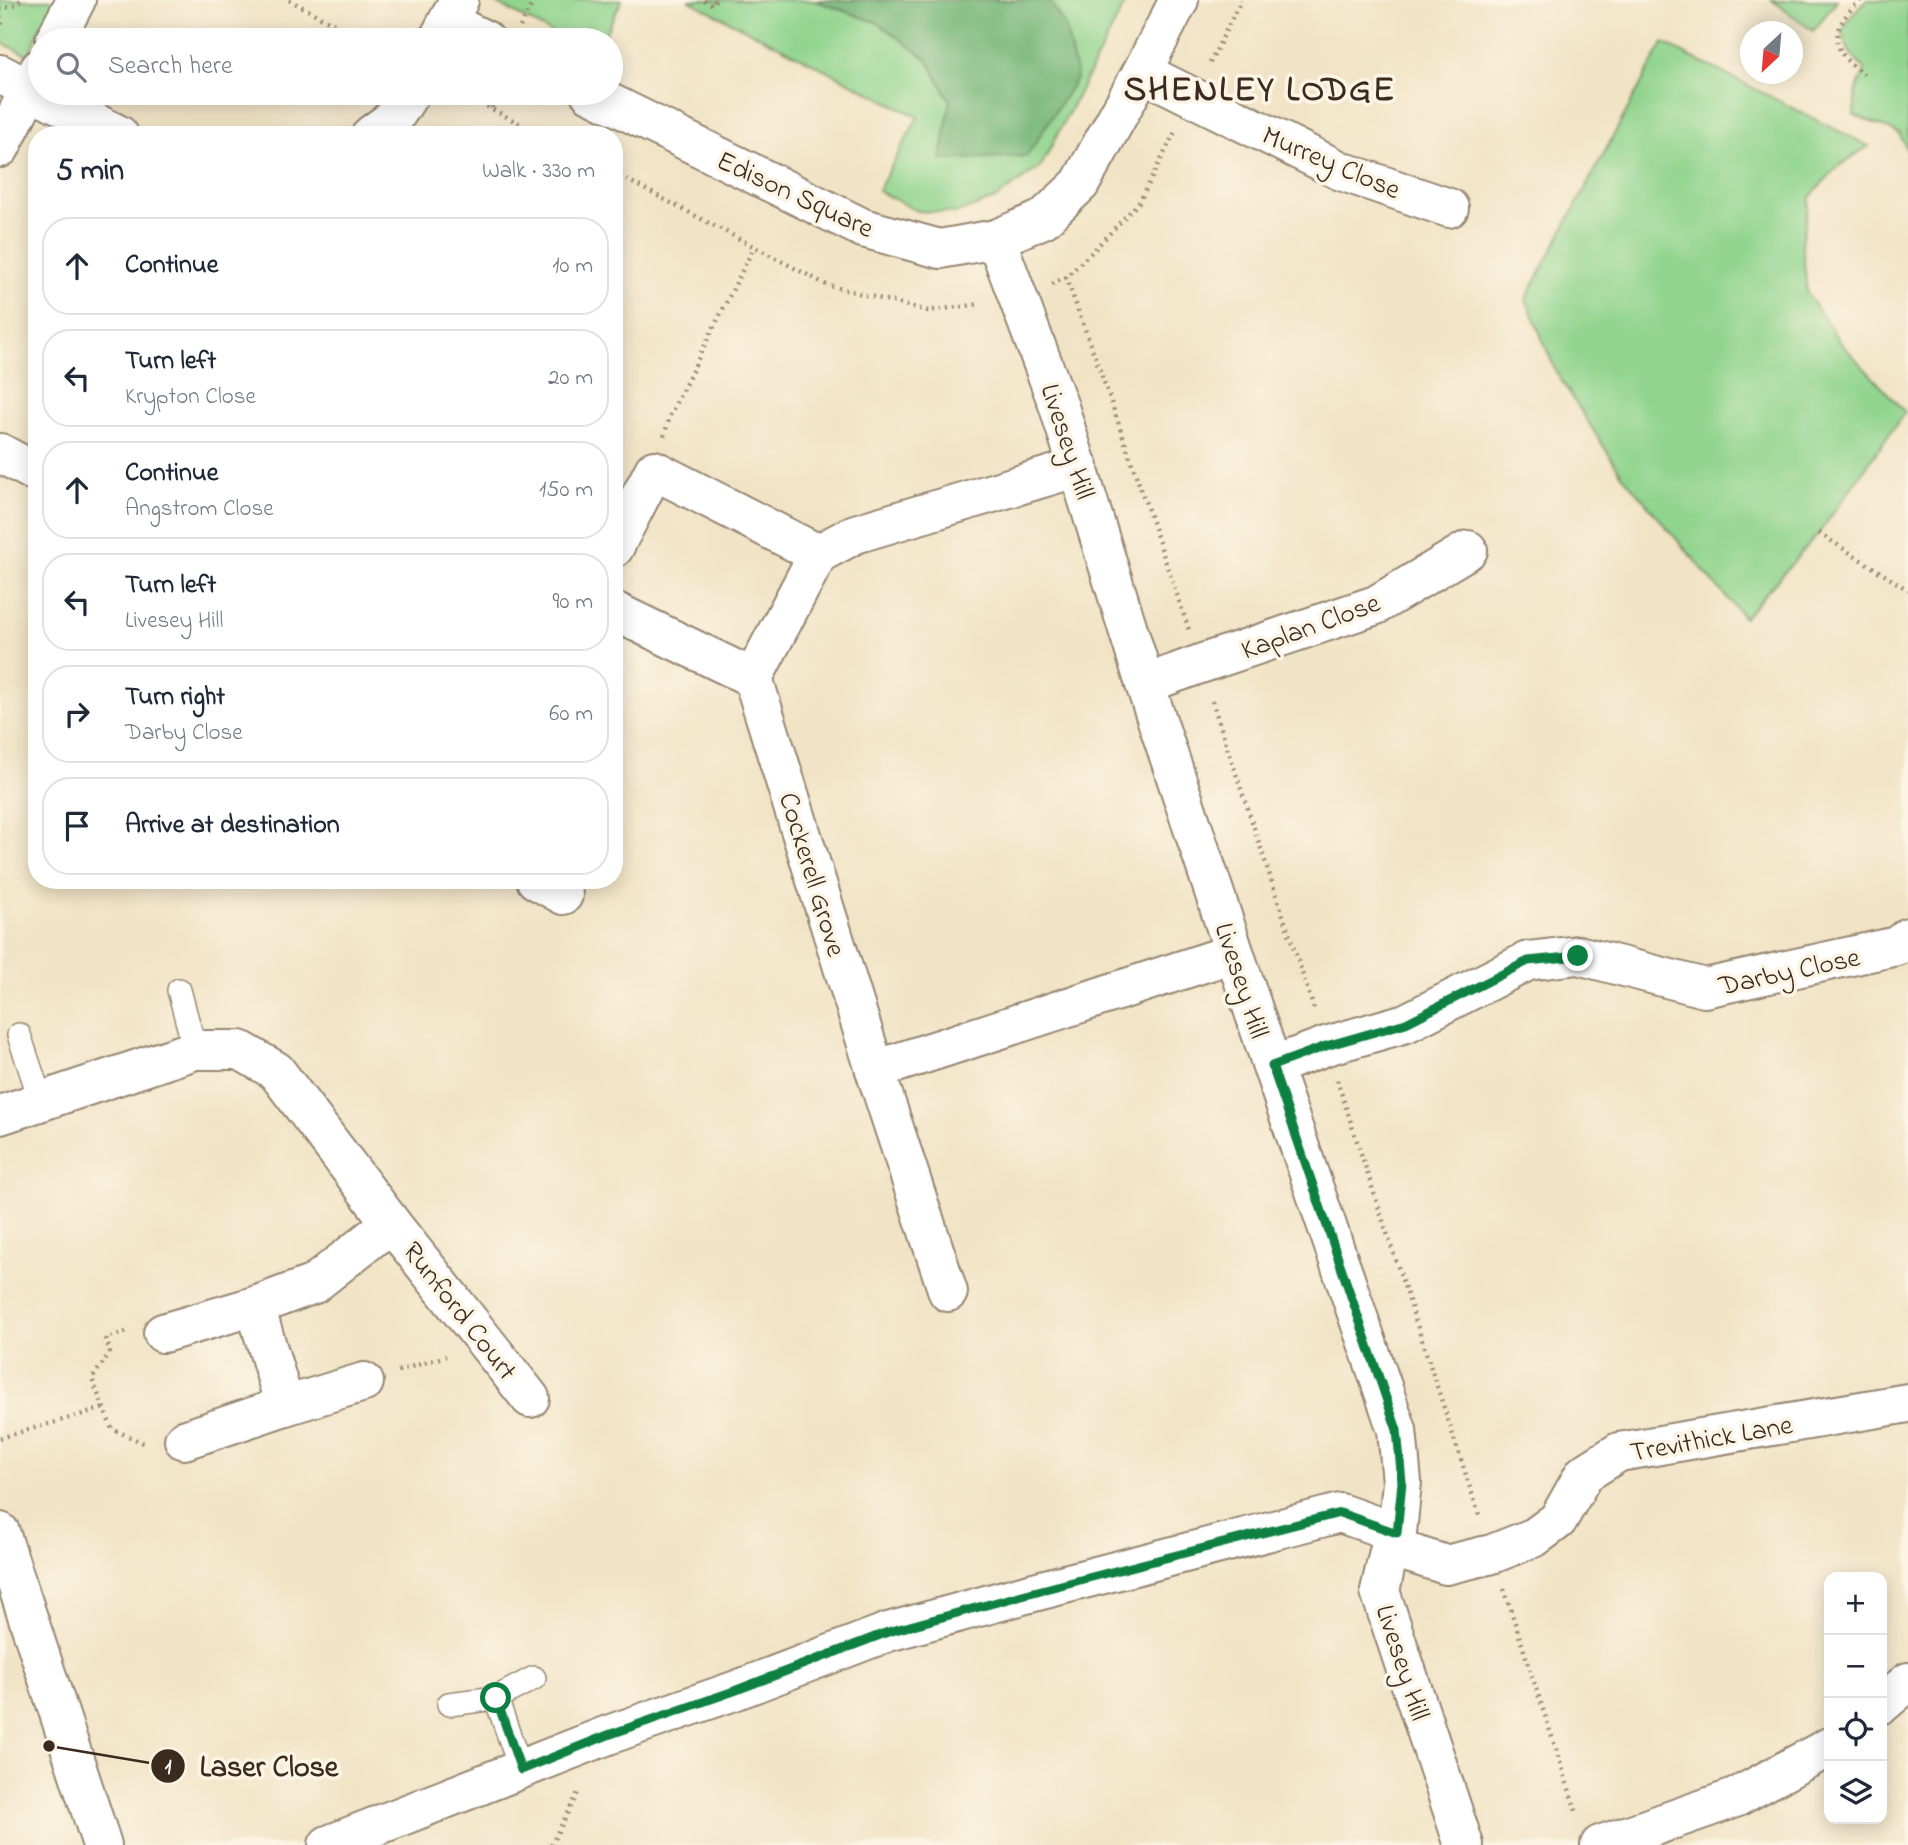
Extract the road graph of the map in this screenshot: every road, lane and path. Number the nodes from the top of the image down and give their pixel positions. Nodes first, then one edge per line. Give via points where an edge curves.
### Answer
1 (21, 0) edge
2 (76, 0) edge
3 (289, 0) edge
4 (534, 0) edge
5 (704, 0) edge
6 (715, 0) edge
7 (1180, 0) edge
8 (1860, 0) edge
9 (0, 9) edge
10 (0, 16) edge
11 (448, 21) edge
12 (61, 28) edge
13 (342, 28) edge
14 (474, 28) edge
15 (508, 28) edge
16 (0, 30) edge
17 (1143, 72) junction
18 (1864, 74) dead end
19 (23, 77) edge
20 (69, 105) edge
21 (402, 105) edge
22 (484, 105) edge
23 (491, 105) edge
24 (614, 105) edge
25 (492, 109) junction
26 (104, 126) edge
27 (383, 126) edge
28 (524, 126) edge
29 (0, 148) edge
30 (1449, 208) dead end
31 (996, 239) junction
32 (754, 247) dead end
33 (0, 453) edge
34 (1079, 467) junction
35 (28, 468) edge
36 (654, 470) junction
37 (623, 530) edge
38 (1819, 533) dead end
39 (1468, 550) dead end
40 (818, 554) junction
41 (1908, 590) edge
42 (623, 615) edge
43 (753, 678) junction
44 (1145, 684) junction
45 (1908, 937) edge
46 (1234, 953) junction
47 (179, 990) dead end
48 (19, 1035) dead end
49 (195, 1050) junction
50 (1272, 1066) junction
51 (875, 1070) junction
52 (41, 1101) junction
53 (0, 1115) edge
54 (391, 1223) junction
55 (948, 1292) dead end
56 (255, 1306) junction
57 (163, 1333) joint
58 (487, 1343) junction
59 (364, 1382) joint
60 (530, 1398) dead end
61 (1908, 1403) edge
62 (285, 1406) junction
63 (104, 1408) junction
64 (0, 1438) edge
65 (184, 1440) joint
66 (0, 1532) edge
67 (1394, 1540) junction
68 (534, 1678) dead end
69 (1908, 1682) edge
70 (496, 1698) junction
71 (1887, 1700) edge
72 (449, 1704) dead end
73 (1824, 1750) edge
74 (521, 1770) junction
75 (102, 1845) edge
76 (328, 1845) edge
77 (1464, 1845) edge
78 (1600, 1845) edge

1 - 9 path
2 - 12 street
3 - 13 path
4 - 15 path
5 - 6 path via 713,5
7 - 17 street, Edison Square
8 - 18 path via 1836,32 1840,53
10 - 16 path
11 - 14 street
17 - 30 street, Murrey Close via 1341,172
17 - 31 street, Edison Square via 1080,184 1043,219
19 - 29 street
20 - 26 street
21 - 27 street
22 - 25 path
23 - 25 path
24 - 31 street, Edison Square via 863,228 940,249
25 - 28 path
31 - 34 street, Livesey Hill
32 - 36 path via 671,413
33 - 35 street
34 - 40 street via 855,534
34 - 44 street, Livesey Hill
36 - 37 street
36 - 40 street
38 - 41 path
39 - 44 street, Kaplan Close via 1376,605
40 - 43 street
42 - 43 street
43 - 51 street, Cockerell Grove
44 - 46 street, Livesey Hill
45 - 50 street, Darby Close via 1897,946 1705,988 1578,956 1528,961 1406,1023
46 - 50 street, Livesey Hill
46 - 51 street
47 - 49 lane
48 - 52 lane
49 - 52 street, Runford Court
49 - 54 street, Runford Court via 240,1050 276,1071
50 - 67 street, Livesey Hill via 1397,1430 1402,1482
51 - 55 street, Cockerell Grove
52 - 53 street, Runford Court
54 - 56 street, Runford Court via 314,1284
54 - 58 street, Runford Court
56 - 57 street, Runford Court
56 - 62 street
57 - 63 path via 144,1326 106,1338 110,1352 92,1379
58 - 59 path
58 - 60 street, Runford Court
59 - 62 street
61 - 67 street, Trevithick Lane via 1619,1451 1584,1474 1558,1520 1535,1537 1492,1554 1446,1565
62 - 65 street
63 - 64 path
63 - 65 path via 112,1429 146,1443 151,1455 170,1451
66 - 75 street
67 - 74 street, Trevithick Lane via 1340,1513 1026,1594 888,1632
67 - 77 street, Livesey Hill via 1380,1591
68 - 70 lane
69 - 71 street
70 - 72 lane
70 - 74 lane
73 - 78 street via 1735,1798
74 - 76 street, Trevithick Lane

